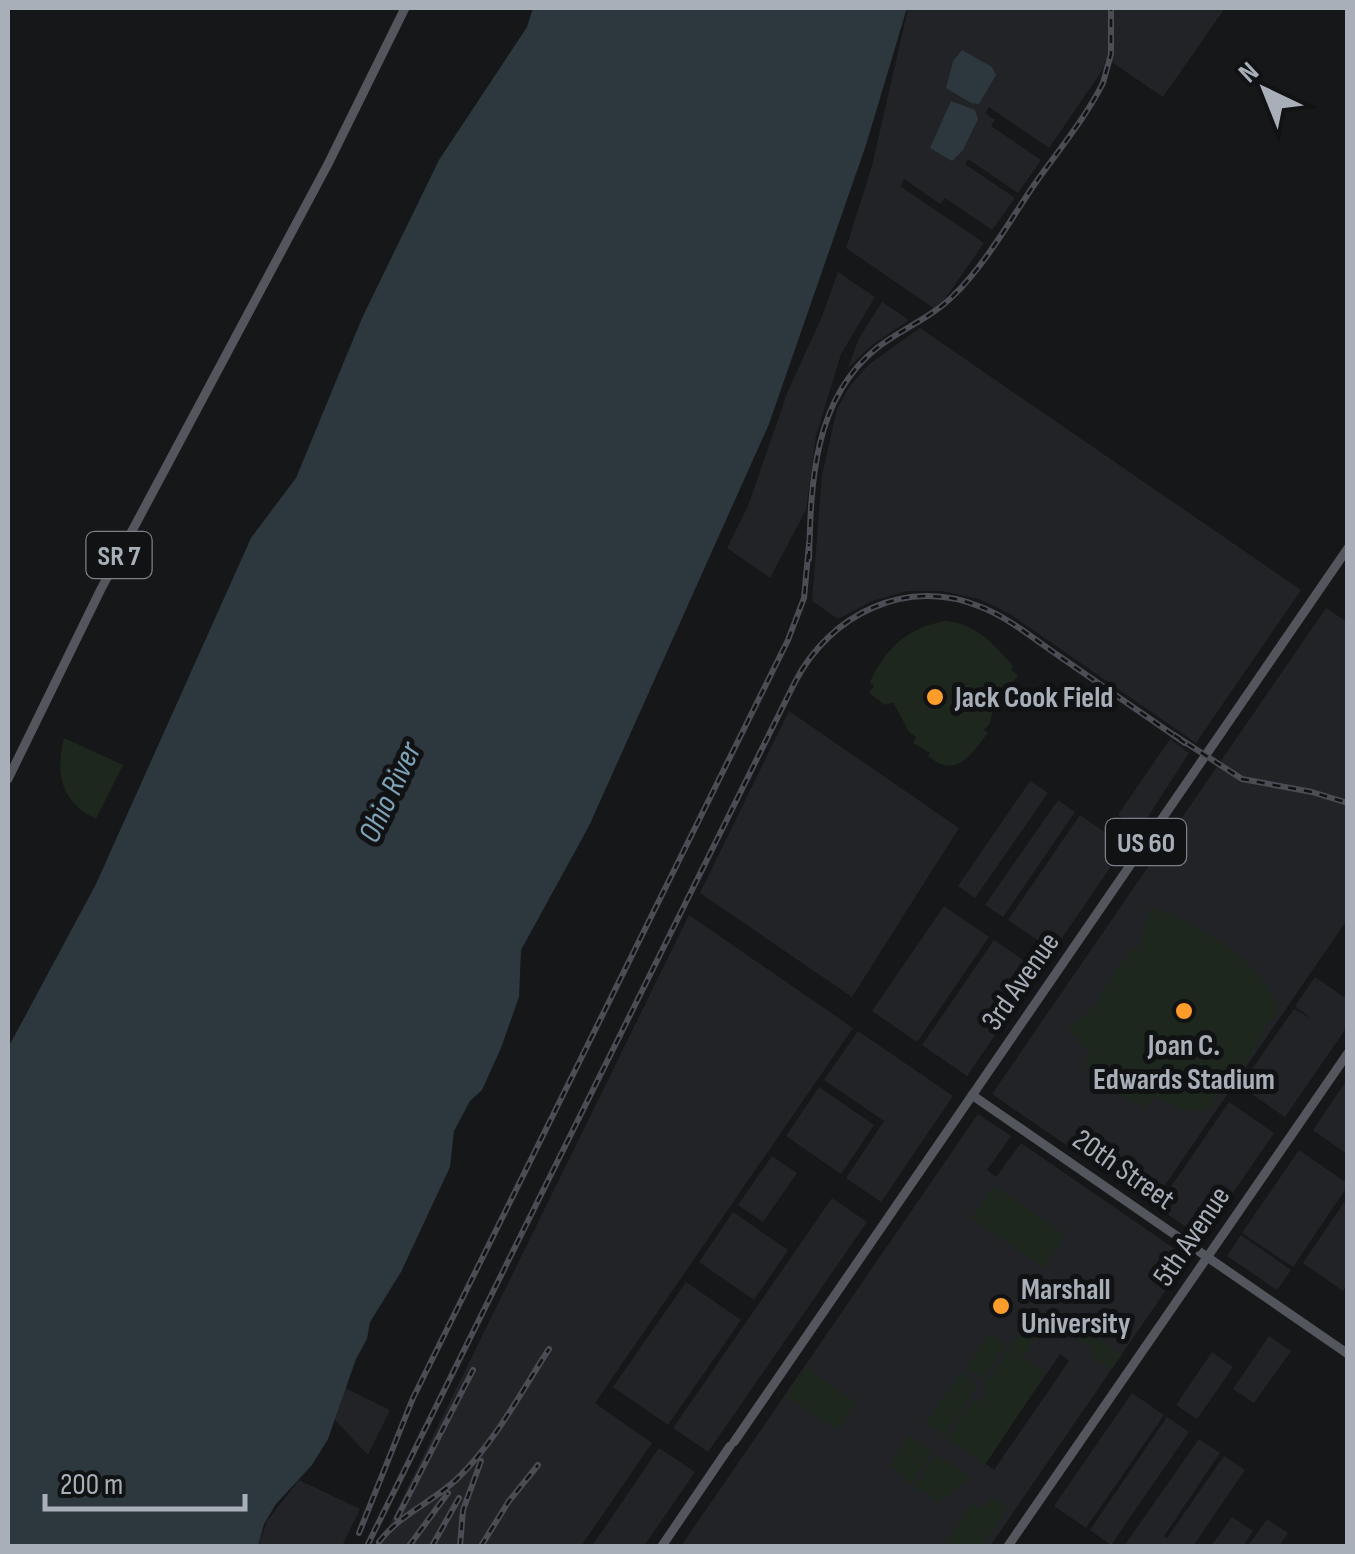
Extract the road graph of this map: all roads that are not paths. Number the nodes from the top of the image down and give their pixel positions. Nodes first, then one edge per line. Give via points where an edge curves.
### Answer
1 (405, 8) edge
2 (1348, 548) edge
3 (8, 779) edge
4 (1348, 1053) edge
5 (972, 1095) junction
6 (1207, 1257) junction
7 (1348, 1354) edge
8 (662, 1546) edge
9 (1008, 1546) edge

1 - 3 main road, SR 7
2 - 5 main road, 3rd Avenue / US 60
4 - 6 main road, 5th Avenue
5 - 6 main road, 20th Street
5 - 8 main road, 3rd Avenue / US 60
6 - 7 main road, 20th Street
6 - 9 main road, 5th Avenue

